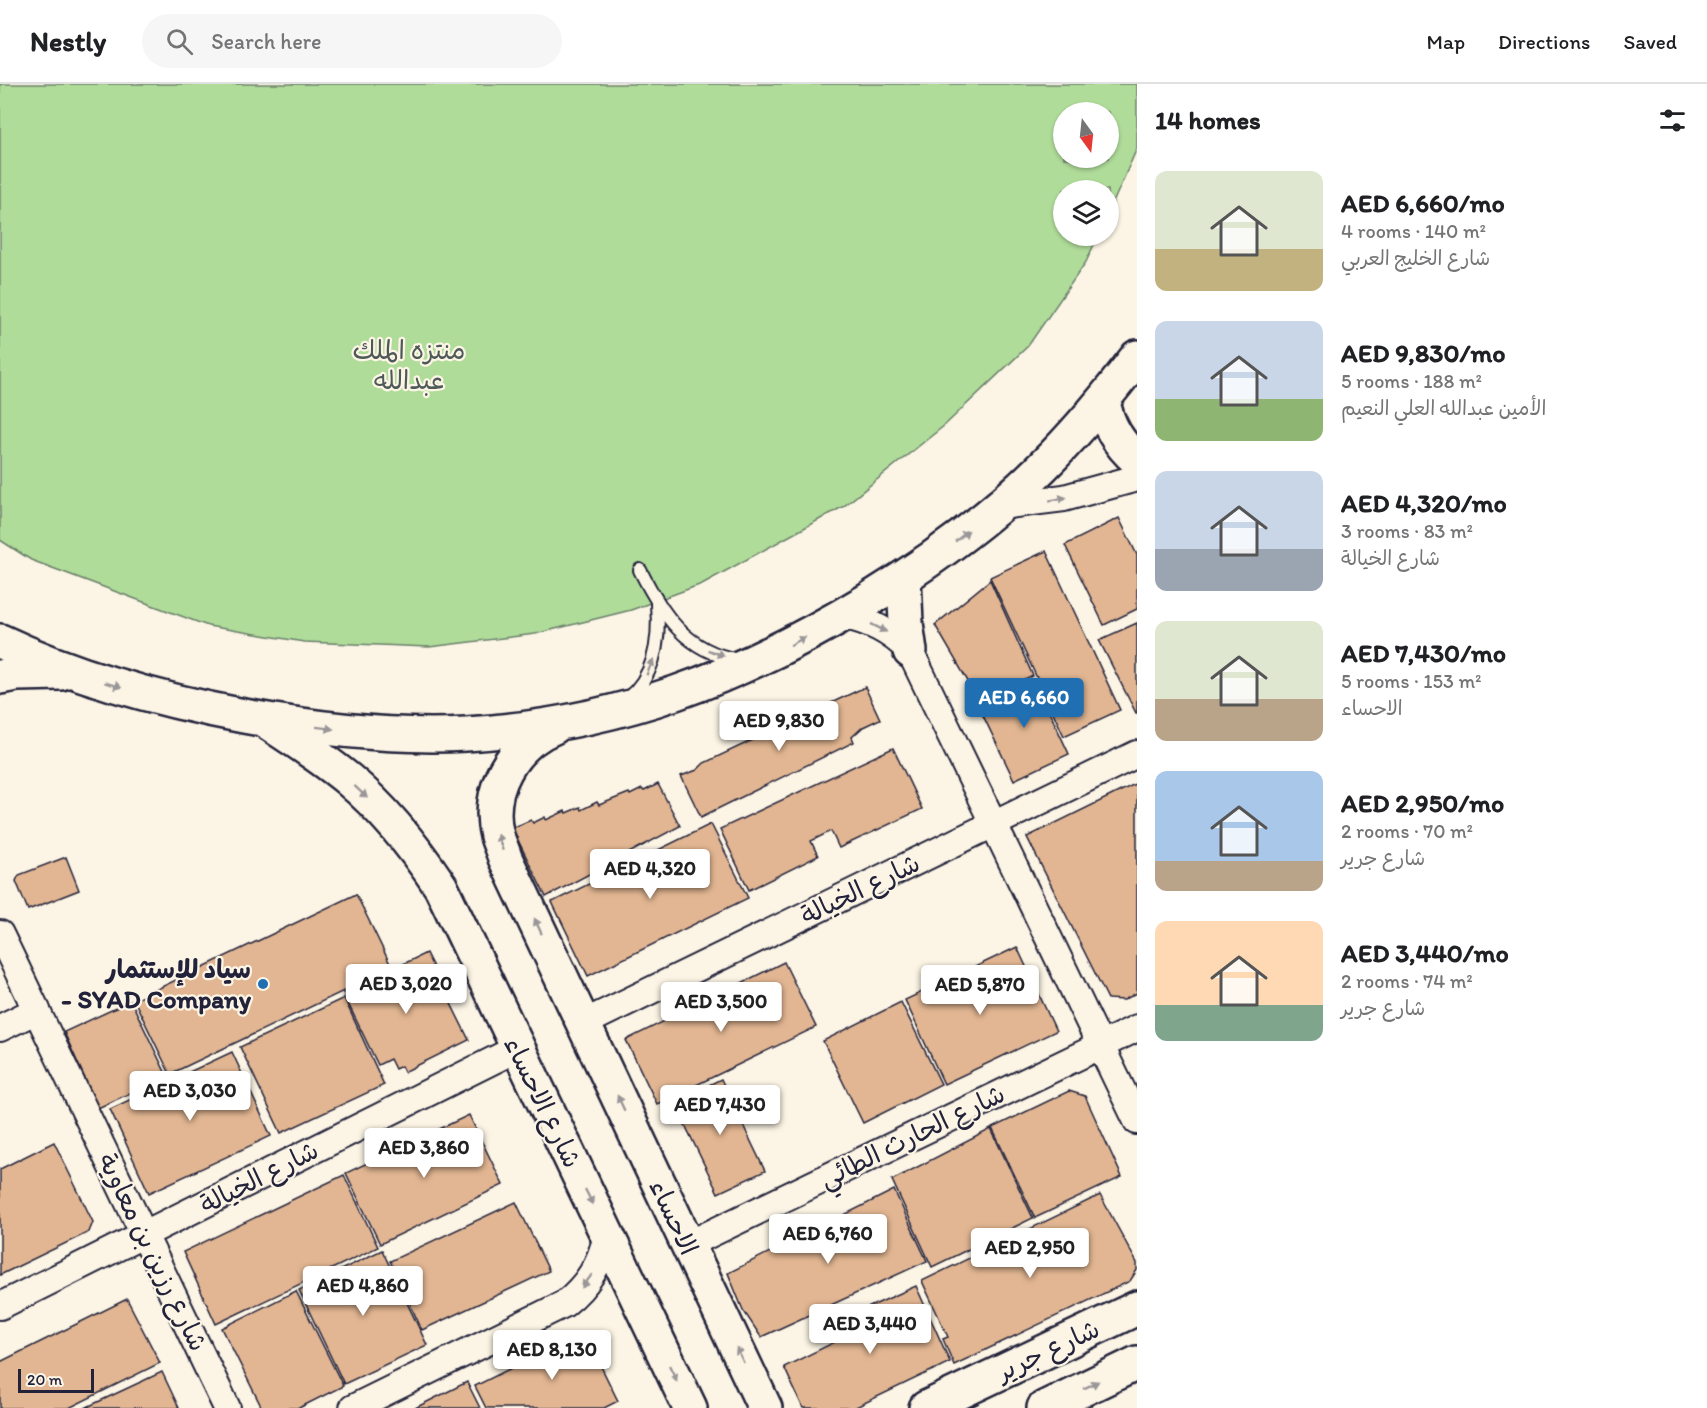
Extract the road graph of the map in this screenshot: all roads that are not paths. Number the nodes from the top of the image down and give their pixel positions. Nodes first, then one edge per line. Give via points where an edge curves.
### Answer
1 (1137, 357) edge
2 (1102, 402) junction
3 (1137, 460) edge
4 (1137, 478) edge
5 (1000, 506) junction
6 (640, 570) dead end
7 (904, 578) junction
8 (657, 603) junction
9 (842, 615) junction
10 (0, 641) edge
11 (910, 651) junction
12 (754, 662) junction
13 (73, 673) junction
14 (0, 677) edge
15 (613, 712) junction
16 (264, 719) junction
17 (565, 722) junction
18 (1137, 754) edge
19 (995, 823) junction
20 (0, 934) edge
21 (37, 1010) junction
22 (584, 1023) junction
23 (0, 1028) edge
24 (1137, 1028) edge
25 (1101, 1045) junction
26 (518, 1048) junction
27 (1137, 1121) edge
28 (144, 1234) junction
29 (607, 1235) junction
30 (687, 1245) junction
31 (0, 1306) edge
32 (1137, 1308) edge
33 (1137, 1363) edge
34 (762, 1405) edge
35 (227, 1408) edge
36 (353, 1408) edge
37 (690, 1408) edge
38 (926, 1408) edge
39 (1044, 1408) edge

1 - 2 main road
2 - 3 main road via 1115,436
2 - 5 main road
5 -> 4 street via 1064,498
7 -> 5 main road
6 - 8 lane
7 - 9 main road
7 - 11 main road
8 -> 12 lane via 670,622 698,645 731,659
15 -> 8 lane via 632,695 656,652
9 -> 11 street via 886,631
12 -> 9 main road
10 - 13 main road
11 - 19 street
12 - 15 main road via 662,699
13 - 14 main road
13 -> 16 main road via 167,700
15 - 17 main road
16 -> 17 main road via 414,735 465,734
16 -> 26 main road, شارع الاحساء via 350,781 422,858 441,888
22 -> 17 main road, الاحساء via 505,858 494,811 498,787 523,746
18 - 19 street, شارع الخيالة
19 - 22 street, شارع الخيالة
19 - 25 street
20 - 21 street, شارع رزين بن معاوية
21 - 23 street
21 - 28 street, شارع رزين بن معاوية
30 -> 22 main road, الاحساء
24 - 25 street, شارع الحارث الطائي
25 - 27 street
25 - 30 street, شارع الحارث الطائي
26 - 28 street, شارع الخيالة
26 -> 29 main road, شارع الاحساء
28 - 31 street, شارع الخيالة
28 - 35 street, شارع رزين بن معاوية
29 -> 36 street via 588,1281 549,1313
29 -> 37 main road, شارع الاحساء
34 -> 30 main road, الاحساء
32 - 38 main road, شارع جرير
39 -> 33 main road, شارع جرير

